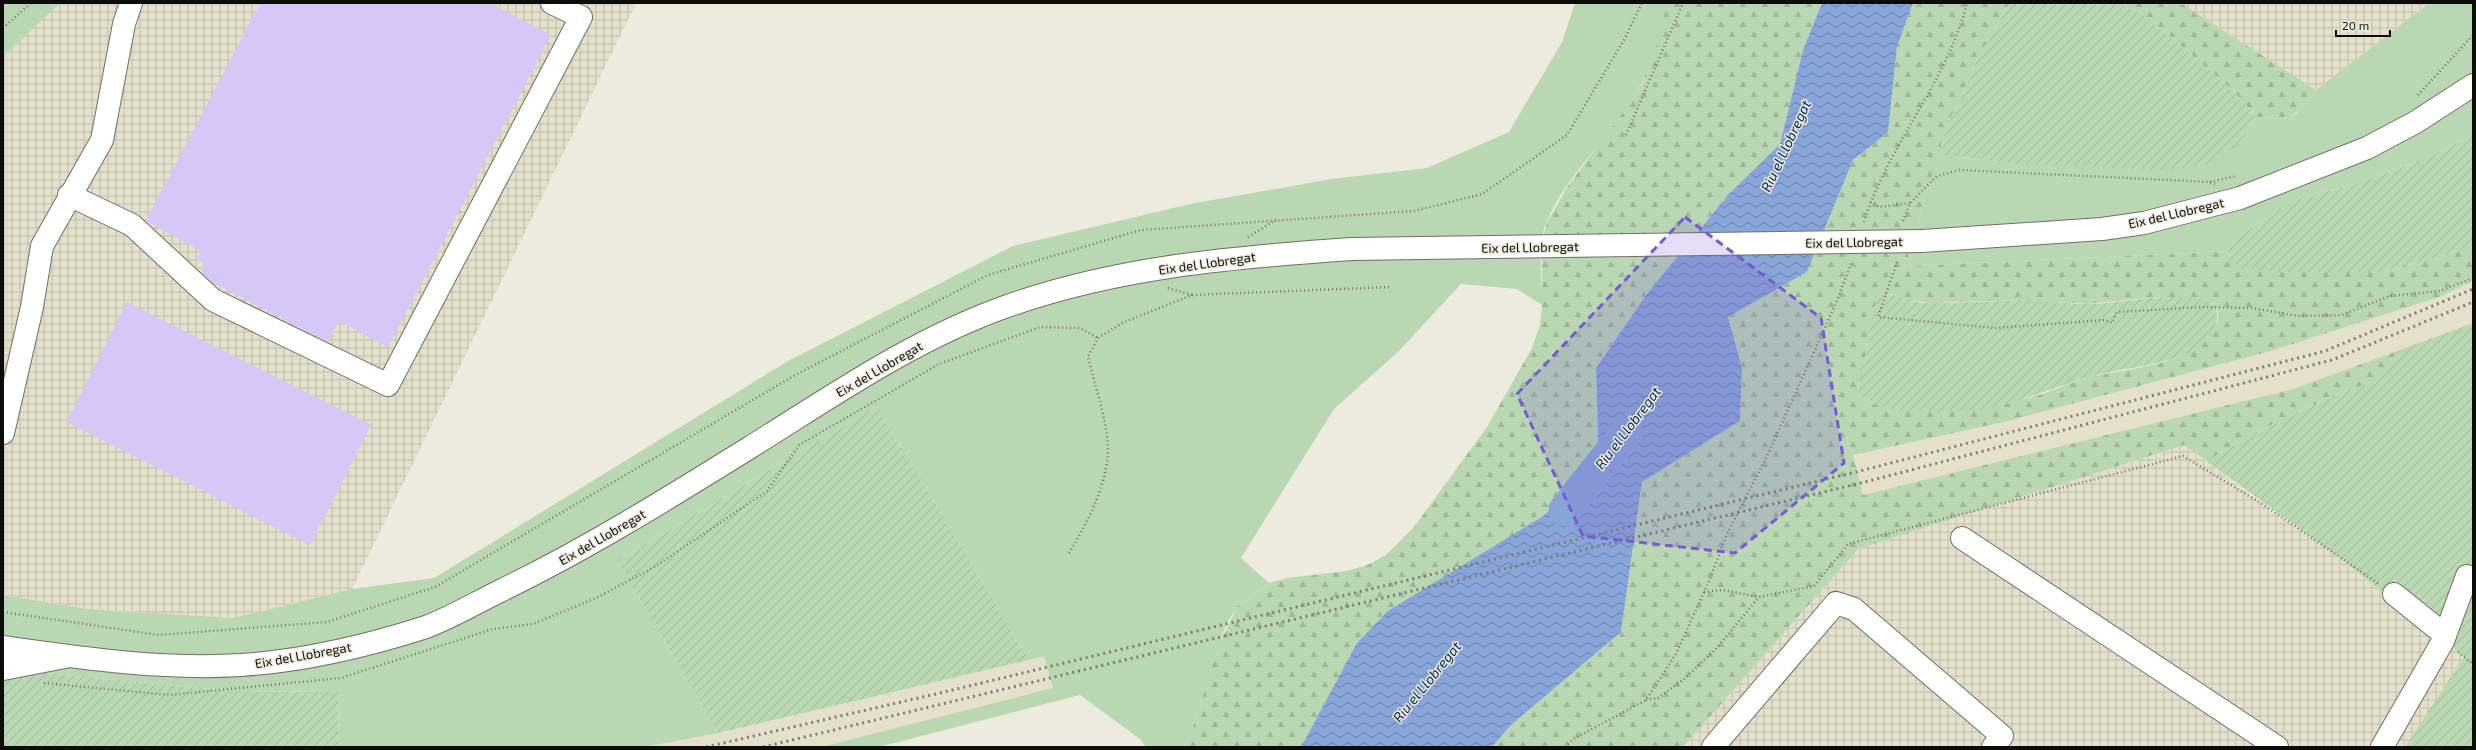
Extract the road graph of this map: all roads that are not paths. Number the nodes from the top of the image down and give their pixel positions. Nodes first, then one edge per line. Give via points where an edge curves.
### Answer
1 (131, 3) edge
2 (552, 3) edge
3 (2473, 85) edge
4 (69, 195) junction
5 (3, 433) edge
6 (1962, 538) dead end
7 (2468, 576) dead end
8 (2394, 594) road end
9 (2445, 635) junction
10 (3, 647) edge
11 (73, 656) junction
12 (3, 669) edge
13 (1713, 747) edge
14 (1993, 747) edge
15 (2277, 747) edge
16 (2382, 747) edge

1 - 4 main road via 124,24 102,140
2 - 4 main road via 580,17 388,385 213,300 132,225
3 - 11 main road, Eix del Llobregat, bridge via 2416,122 2367,148 2240,198 2144,223 2102,229 1922,241 1352,249 1257,256 1121,275 1089,282 1001,308 907,350 558,563 429,626 334,651 240,665 140,663
4 - 5 main road via 42,246 32,307
6 - 15 main road
7 - 9 main road
8 - 9 main road
9 - 16 main road
10 - 11 main road, Eix del Llobregat
11 - 12 main road
13 - 14 main road via 1836,604 1854,609 2002,736

